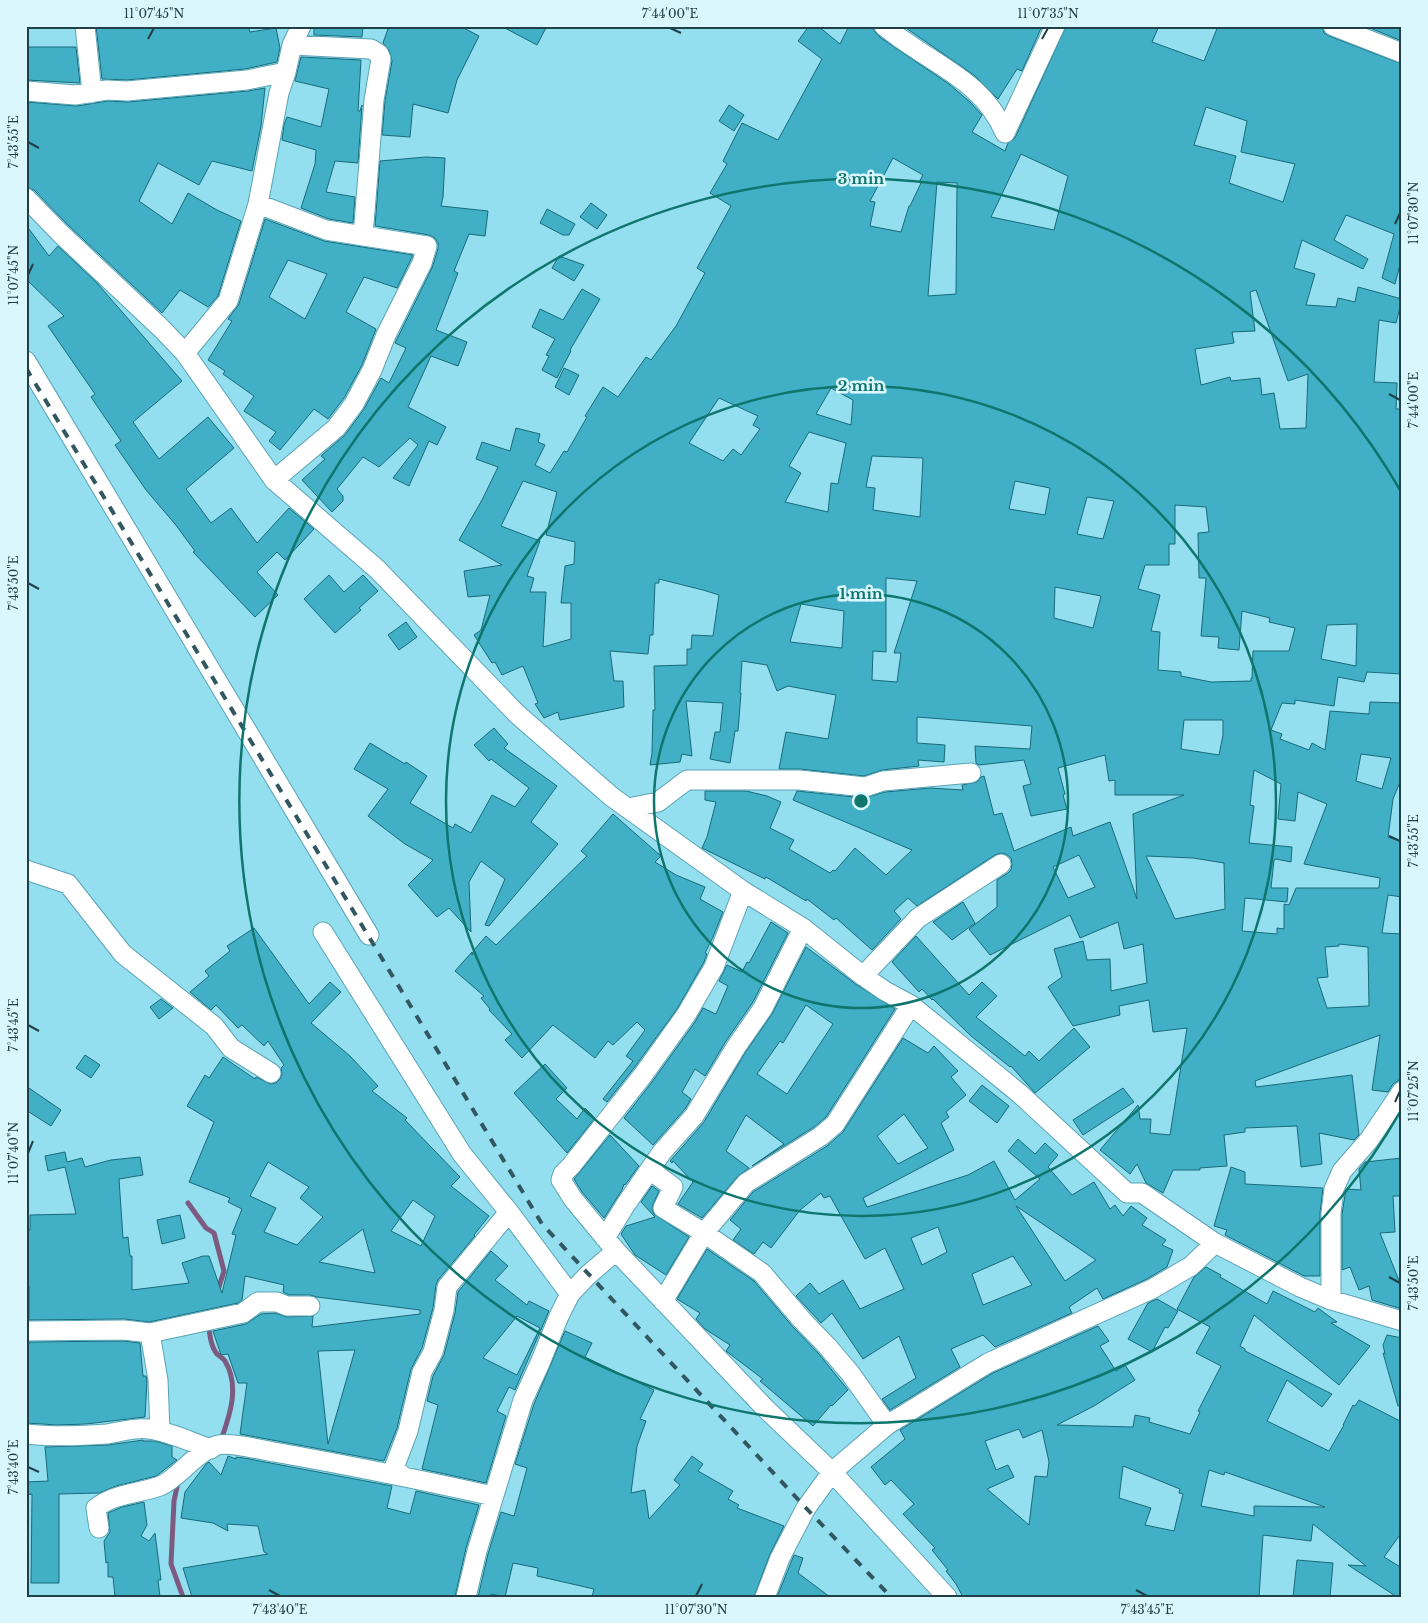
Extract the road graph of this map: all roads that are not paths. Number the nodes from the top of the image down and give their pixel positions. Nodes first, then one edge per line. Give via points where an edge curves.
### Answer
1 (85, 26) edge
2 (301, 26) edge
3 (884, 26) edge
4 (1055, 26) edge
5 (1333, 26) edge
6 (292, 45) junction
7 (1402, 53) edge
8 (286, 72) junction
9 (26, 91) edge
10 (92, 93) junction
11 (26, 198) edge
12 (258, 204) junction
13 (363, 236) junction
14 (185, 353) junction
15 (26, 361) edge
16 (274, 480) junction
17 (971, 773) dead end
18 (628, 808) junction
19 (1001, 864) dead end
20 (26, 870) edge
21 (743, 891) junction
22 (803, 928) junction
23 (323, 932) dead end
24 (370, 935) dead end
25 (863, 976) junction
26 (911, 1005) junction
27 (271, 1073) dead end
28 (1402, 1091) edge
29 (650, 1170) junction
30 (509, 1212) junction
31 (704, 1233) junction
32 (1215, 1243) junction
33 (610, 1244) junction
34 (570, 1294) junction
35 (663, 1300) junction
36 (1331, 1300) junction
37 (310, 1306) dead end
38 (1402, 1322) edge
39 (26, 1331) edge
40 (150, 1333) junction
41 (887, 1425) junction
42 (160, 1432) junction
43 (26, 1434) edge
44 (210, 1449) junction
45 (832, 1472) junction
46 (404, 1477) junction
47 (494, 1496) junction
48 (99, 1528) dead end
49 (466, 1597) edge
50 (765, 1597) edge
51 (947, 1597) edge

1 - 10 street
2 - 6 street
3 - 4 street via 960,77 983,98 1005,133
5 - 7 street
6 - 8 street
6 - 13 street via 371,49 381,59 374,100
8 - 10 street via 247,80
8 - 12 street
9 - 10 street via 74,95
11 - 14 street
12 - 13 street via 326,230
12 - 14 street via 228,301
13 - 16 street via 427,246 422,263 354,404 336,428
14 - 16 street
15 - 24 street
16 - 18 street via 377,569 517,714
17 - 18 street via 883,781 865,787 799,780 687,780 658,802
18 - 21 street
19 - 25 street via 918,918
20 - 27 street via 68,884 123,954 214,1026 231,1048
21 - 22 street
21 - 33 street via 714,968 686,1015 643,1075 563,1174 561,1180 573,1199
22 - 25 street
22 - 29 street via 763,1008 694,1116
23 - 30 street via 462,1154
25 - 26 street
26 - 31 street via 835,1124 746,1183
26 - 32 street via 1020,1094 1127,1193 1142,1193
28 - 36 street via 1369,1140 1342,1171 1334,1189
29 - 31 street via 673,1187 663,1208
29 - 33 street
30 - 34 street
30 - 46 street via 447,1287 433,1352 422,1372 408,1430 394,1468
31 - 35 street
31 - 41 street via 762,1273 850,1373
32 - 36 street
32 - 41 street via 1191,1266 1152,1289 988,1363
33 - 34 street
33 - 35 street
34 - 47 street via 523,1400
35 - 45 street via 764,1407
36 - 38 street
37 - 40 street via 258,1302 243,1313
39 - 40 street via 124,1330
40 - 42 street via 158,1380
41 - 45 street
42 - 43 street via 147,1429 51,1437
42 - 44 street
44 - 46 street via 220,1444 249,1448
44 - 48 street via 161,1486 105,1501 96,1508
45 - 50 street via 806,1508 780,1558
45 - 51 street
46 - 47 street
47 - 49 street

